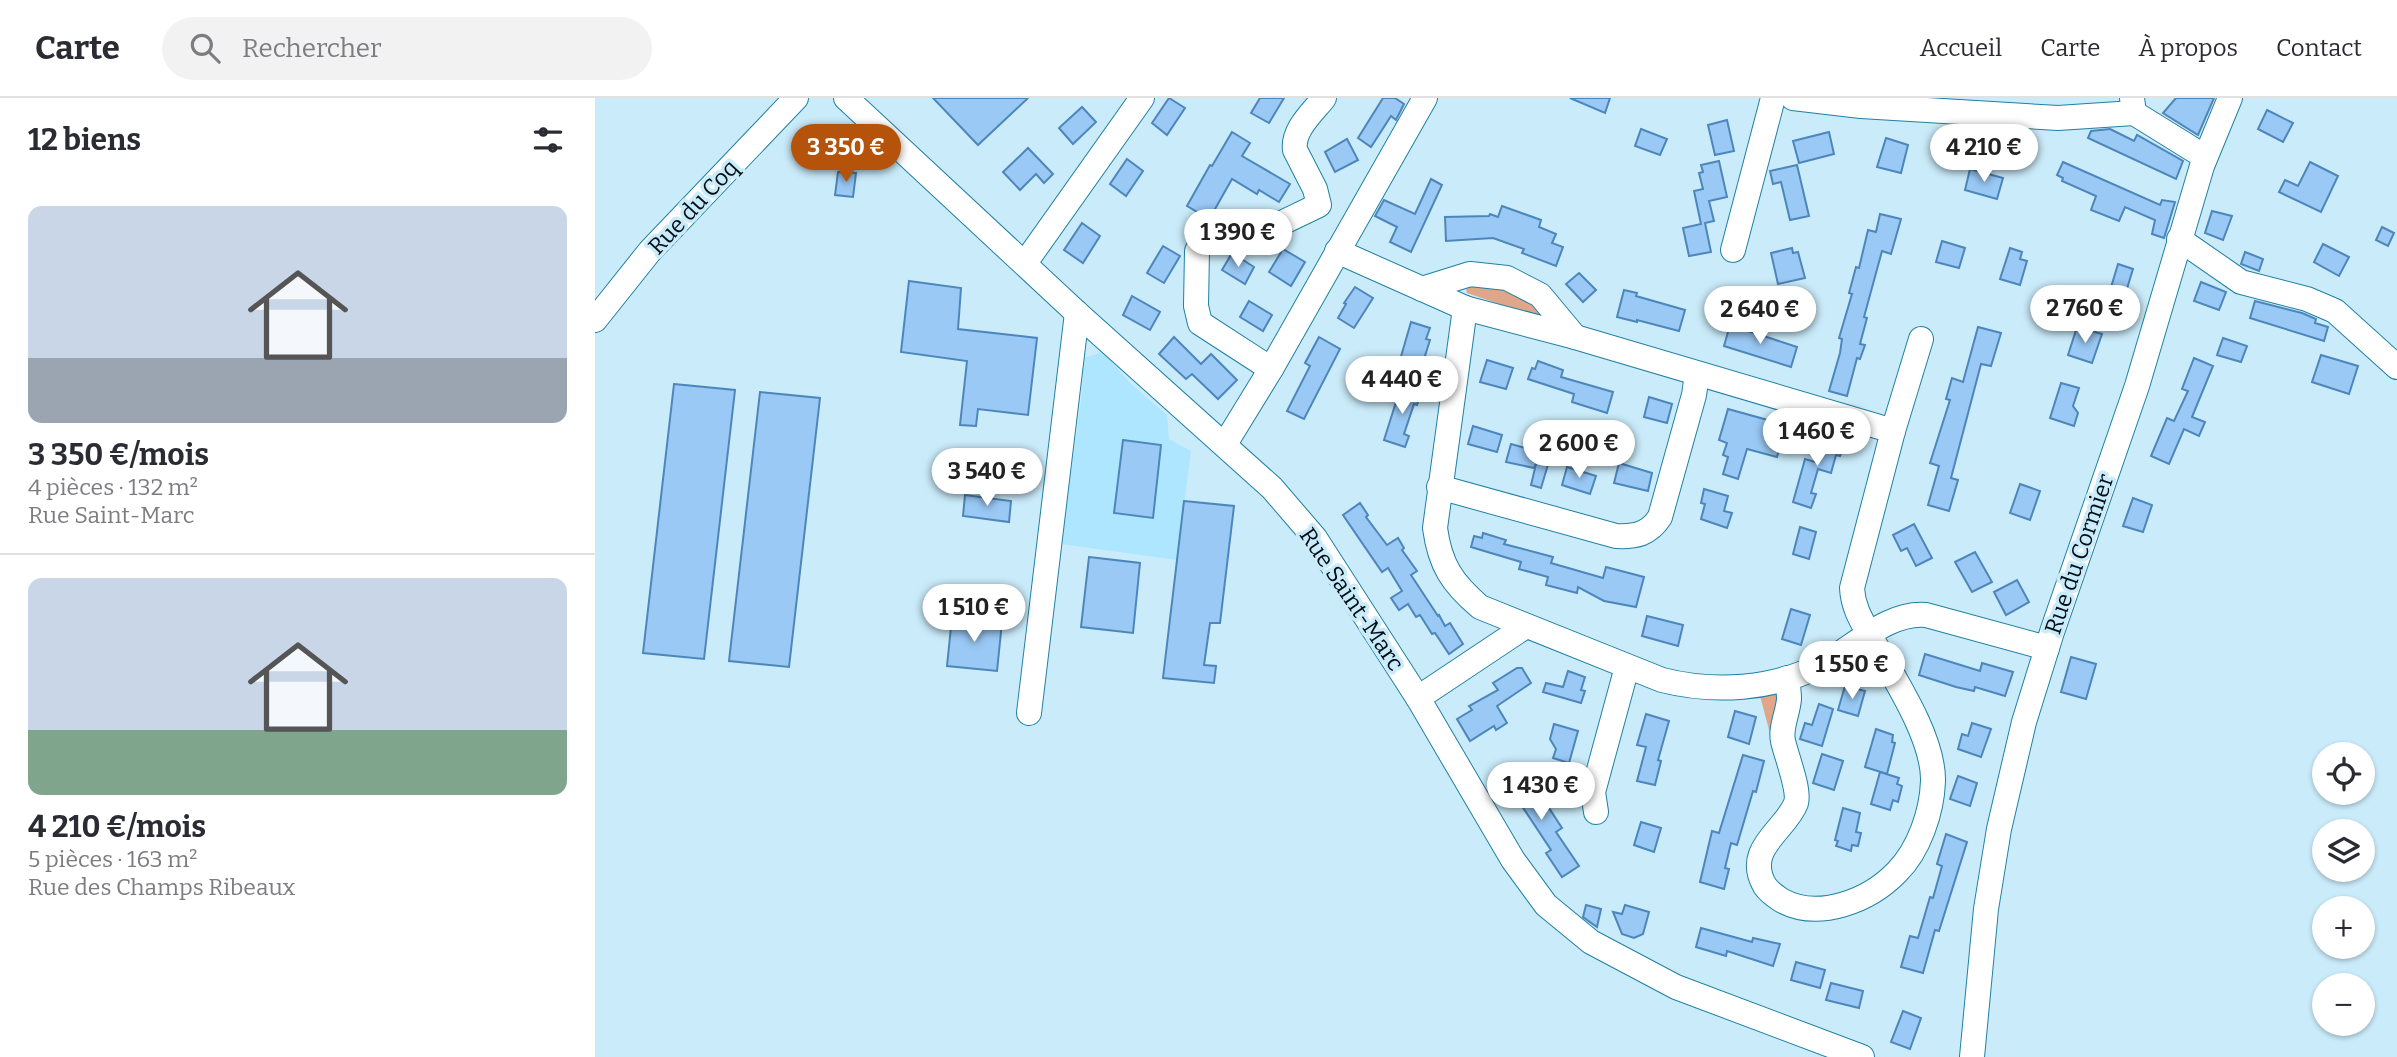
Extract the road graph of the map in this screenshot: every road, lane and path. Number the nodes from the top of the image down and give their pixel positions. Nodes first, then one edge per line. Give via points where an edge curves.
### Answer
1 (796, 98) edge
2 (846, 98) edge
3 (1142, 98) edge
4 (1324, 98) edge
5 (1425, 98) edge
6 (1773, 98) edge
7 (1793, 98) edge
8 (2230, 98) edge
9 (2133, 106) edge
10 (2205, 157) junction
11 (1319, 205) junction
12 (1352, 224) junction
13 (2179, 239) junction
14 (1733, 250) dead end
15 (1337, 251) junction
16 (1025, 263) junction
17 (1422, 289) junction
18 (1465, 308) junction
19 (1077, 313) junction
20 (595, 320) edge
21 (1575, 337) junction
22 (1921, 339) dead end
23 (2397, 367) edge
24 (1272, 369) junction
25 (1697, 374) junction
26 (1893, 431) junction
27 (1225, 444) junction
28 (1439, 487) junction
29 (1526, 626) junction
30 (1869, 634) junction
31 (2047, 648) junction
32 (1627, 667) junction
33 (1787, 678) junction
34 (1418, 698) junction
35 (1029, 713) dead end
36 (1596, 812) dead end
37 (1862, 1057) edge
38 (1972, 1057) edge

1 - 20 street, Rue du Coq via 650,251
2 - 16 street, Rue Saint-Marc
3 - 16 street
4 - 11 street via 1294,143
5 - 12 street
6 - 14 street
7 - 9 street via 2057,118
8 - 10 street, Rue du Cormier
9 - 10 street
10 - 13 street, Rue du Cormier
11 - 12 street
11 - 24 street via 1267,230 1211,235 1197,251 1199,323
12 - 15 street
13 - 23 street via 2241,282 2308,299 2335,311
13 - 31 street, Rue du Cormier via 2137,386
15 - 17 street
15 - 24 street
16 - 19 street, Rue Saint-Marc
17 - 18 street
17 - 21 street via 1470,274 1507,278 1540,295
18 - 21 street
18 - 28 street
19 - 27 street, Rue Saint-Marc via 1160,398
19 - 35 street
21 - 25 street
22 - 26 street
24 - 27 street
25 - 26 street
25 - 28 street via 1660,517 1646,532 1616,536
26 - 30 street via 1852,588 1856,612
27 - 34 street, Rue Saint-Marc via 1272,488 1315,538
28 - 29 street via 1435,528 1447,571 1480,607
29 - 32 street
29 - 34 street
30 - 31 street via 1919,614
30 - 33 street via 1821,665
30 - 33 street via 1909,704 1929,753 1930,803 1915,847 1897,872 1874,891 1823,908 1804,908 1774,895 1765,886 1759,864 1765,845 1797,796 1782,737 1789,699
31 - 38 street, Rue du Cormier via 1999,829 1986,909
32 - 33 street via 1689,687 1754,686
32 - 36 street via 1593,792
34 - 37 street, Rue Saint-Marc via 1513,860 1546,905 1591,942 1676,987

